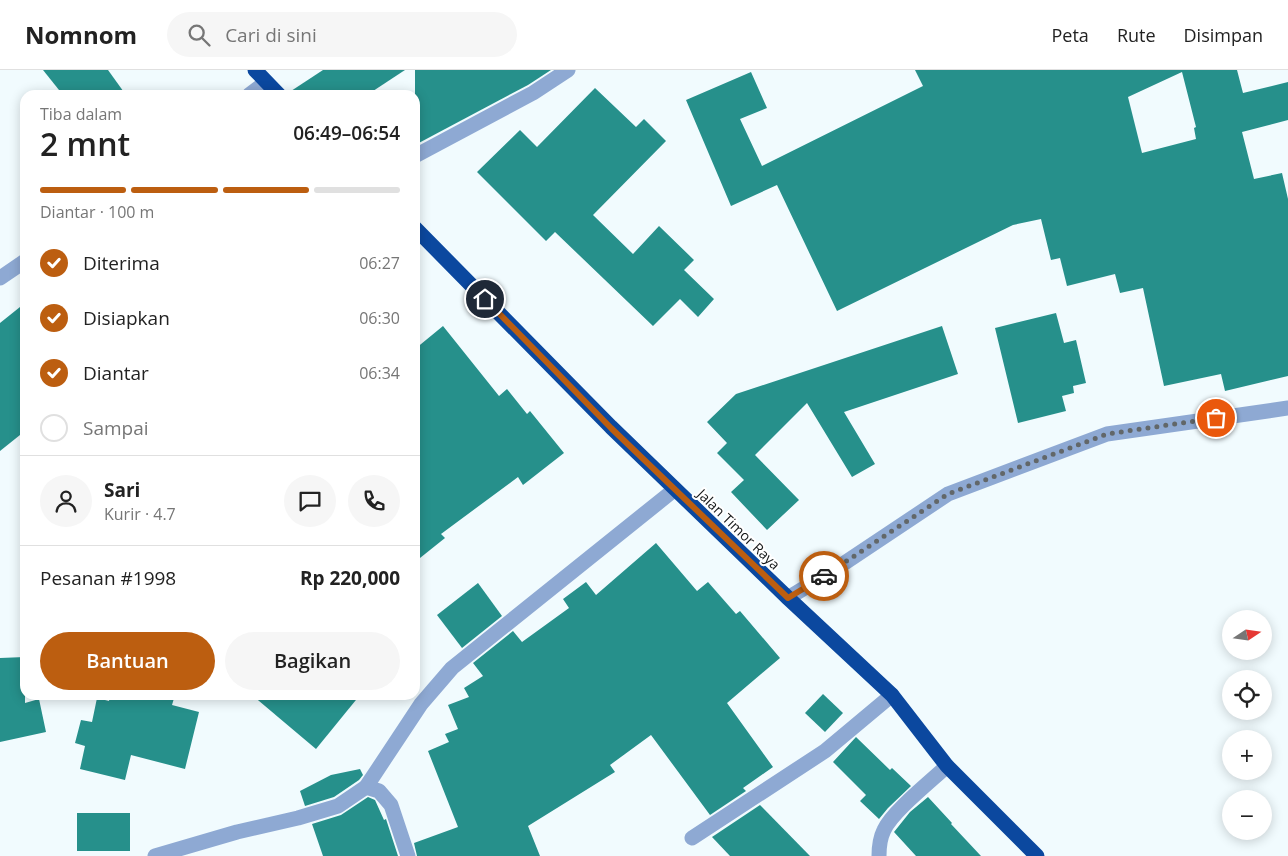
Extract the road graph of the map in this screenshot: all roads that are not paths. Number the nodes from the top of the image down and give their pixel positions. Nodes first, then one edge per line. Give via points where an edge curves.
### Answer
1 (255, 70) edge
2 (568, 70) edge
3 (266, 82) junction
4 (256, 90) edge
5 (274, 90) edge
6 (420, 153) edge
7 (420, 233) edge
8 (20, 264) edge
9 (0, 278) edge
10 (1288, 408) edge
11 (674, 490) junction
12 (788, 598) junction
13 (892, 695) junction
14 (947, 766) junction
15 (366, 787) junction
16 (692, 838) dead end
17 (155, 856) edge
18 (408, 856) edge
19 (879, 856) edge
20 (1037, 856) edge

1 - 3 highway
2 - 6 street via 533,93
3 - 4 street
3 - 5 highway
7 - 11 highway, Jalan Timor Raya
8 - 9 street
10 - 12 street via 1107,434 966,487 948,494
11 - 12 highway, Jalan Timor Raya
11 - 15 street via 452,668 421,704
12 - 13 highway, Jalan Timor Raya
13 - 14 highway, Jalan Timor Raya
13 - 16 street via 825,751
14 - 19 street via 892,817 879,843
14 - 20 highway, Jalan Timor Raya
15 - 17 street via 338,806
15 - 18 street via 379,791 391,806

